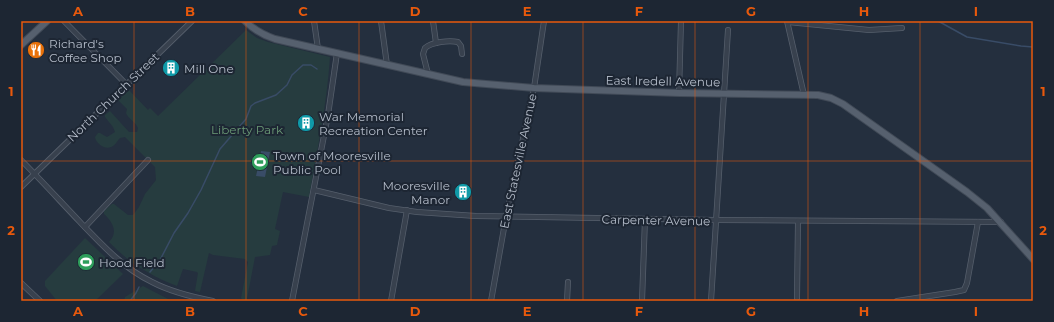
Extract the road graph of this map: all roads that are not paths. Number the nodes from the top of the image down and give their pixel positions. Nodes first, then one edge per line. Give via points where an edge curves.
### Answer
1 (47, 21) edge
2 (64, 21) edge
3 (192, 21) edge
4 (245, 21) edge
5 (314, 21) edge
6 (381, 21) edge
7 (433, 21) edge
8 (544, 21) edge
9 (681, 21) edge
10 (787, 22) edge
11 (902, 28) dead end
12 (728, 30) dead end
13 (436, 44) junction
14 (21, 45) edge
15 (318, 49) junction
16 (337, 53) junction
17 (462, 54) dead end
18 (387, 65) junction
19 (428, 74) junction
20 (127, 84) junction
21 (534, 88) junction
22 (679, 92) junction
23 (724, 93) junction
24 (804, 95) junction
25 (21, 160) edge
26 (148, 160) dead end
27 (34, 174) junction
28 (21, 187) edge
29 (314, 190) junction
30 (407, 210) junction
31 (506, 217) junction
32 (645, 220) junction
33 (716, 220) junction
34 (798, 221) junction
35 (978, 222) junction
36 (1001, 222) junction
37 (85, 227) junction
38 (1033, 259) edge
39 (568, 282) dead end
40 (21, 283) edge
41 (797, 298) dead end
42 (195, 299) edge
43 (40, 301) edge
44 (213, 301) edge
45 (292, 301) edge
46 (391, 301) edge
47 (491, 301) edge
48 (568, 301) edge
49 (642, 301) edge
50 (711, 301) edge
51 (897, 301) edge

1 - 14 main road
2 - 20 street
3 - 20 street, North Church Street
4 - 15 main road, East Iredell Avenue via 264,35
5 - 15 street
6 - 18 street
7 - 13 street
8 - 21 street, East Statesville Avenue
9 - 22 street
10 - 11 street via 869,30
10 - 24 street
12 - 23 street
13 - 17 street via 458,42
13 - 19 street via 429,44 423,54
15 - 16 main road, East Iredell Avenue
16 - 18 main road, East Iredell Avenue
16 - 29 street
18 - 19 main road, East Iredell Avenue
19 - 21 main road, East Iredell Avenue via 462,82
20 - 27 street, North Church Street
21 - 22 main road, East Iredell Avenue
21 - 31 street, East Statesville Avenue
22 - 23 main road, East Iredell Avenue
23 - 24 main road, East Iredell Avenue
23 - 33 street
24 - 36 main road, East Iredell Avenue via 831,98 843,104 967,192
25 - 27 street
26 - 37 street
27 - 28 street, North Church Street
27 - 37 street
29 - 30 street, Carpenter Avenue
29 - 45 street
30 - 31 street, Carpenter Avenue
30 - 46 street
31 - 32 street, Carpenter Avenue
31 - 47 street, East Statesville Avenue
32 - 33 street, Carpenter Avenue
32 - 49 street
33 - 34 street, Carpenter Avenue
33 - 50 street
34 - 35 street, Carpenter Avenue
34 - 41 street
35 - 36 street, Carpenter Avenue
35 - 51 street via 968,283 964,290
36 - 38 main road, East Iredell Avenue
37 - 42 street via 132,271 168,290
39 - 48 street
40 - 43 street
42 - 44 street

